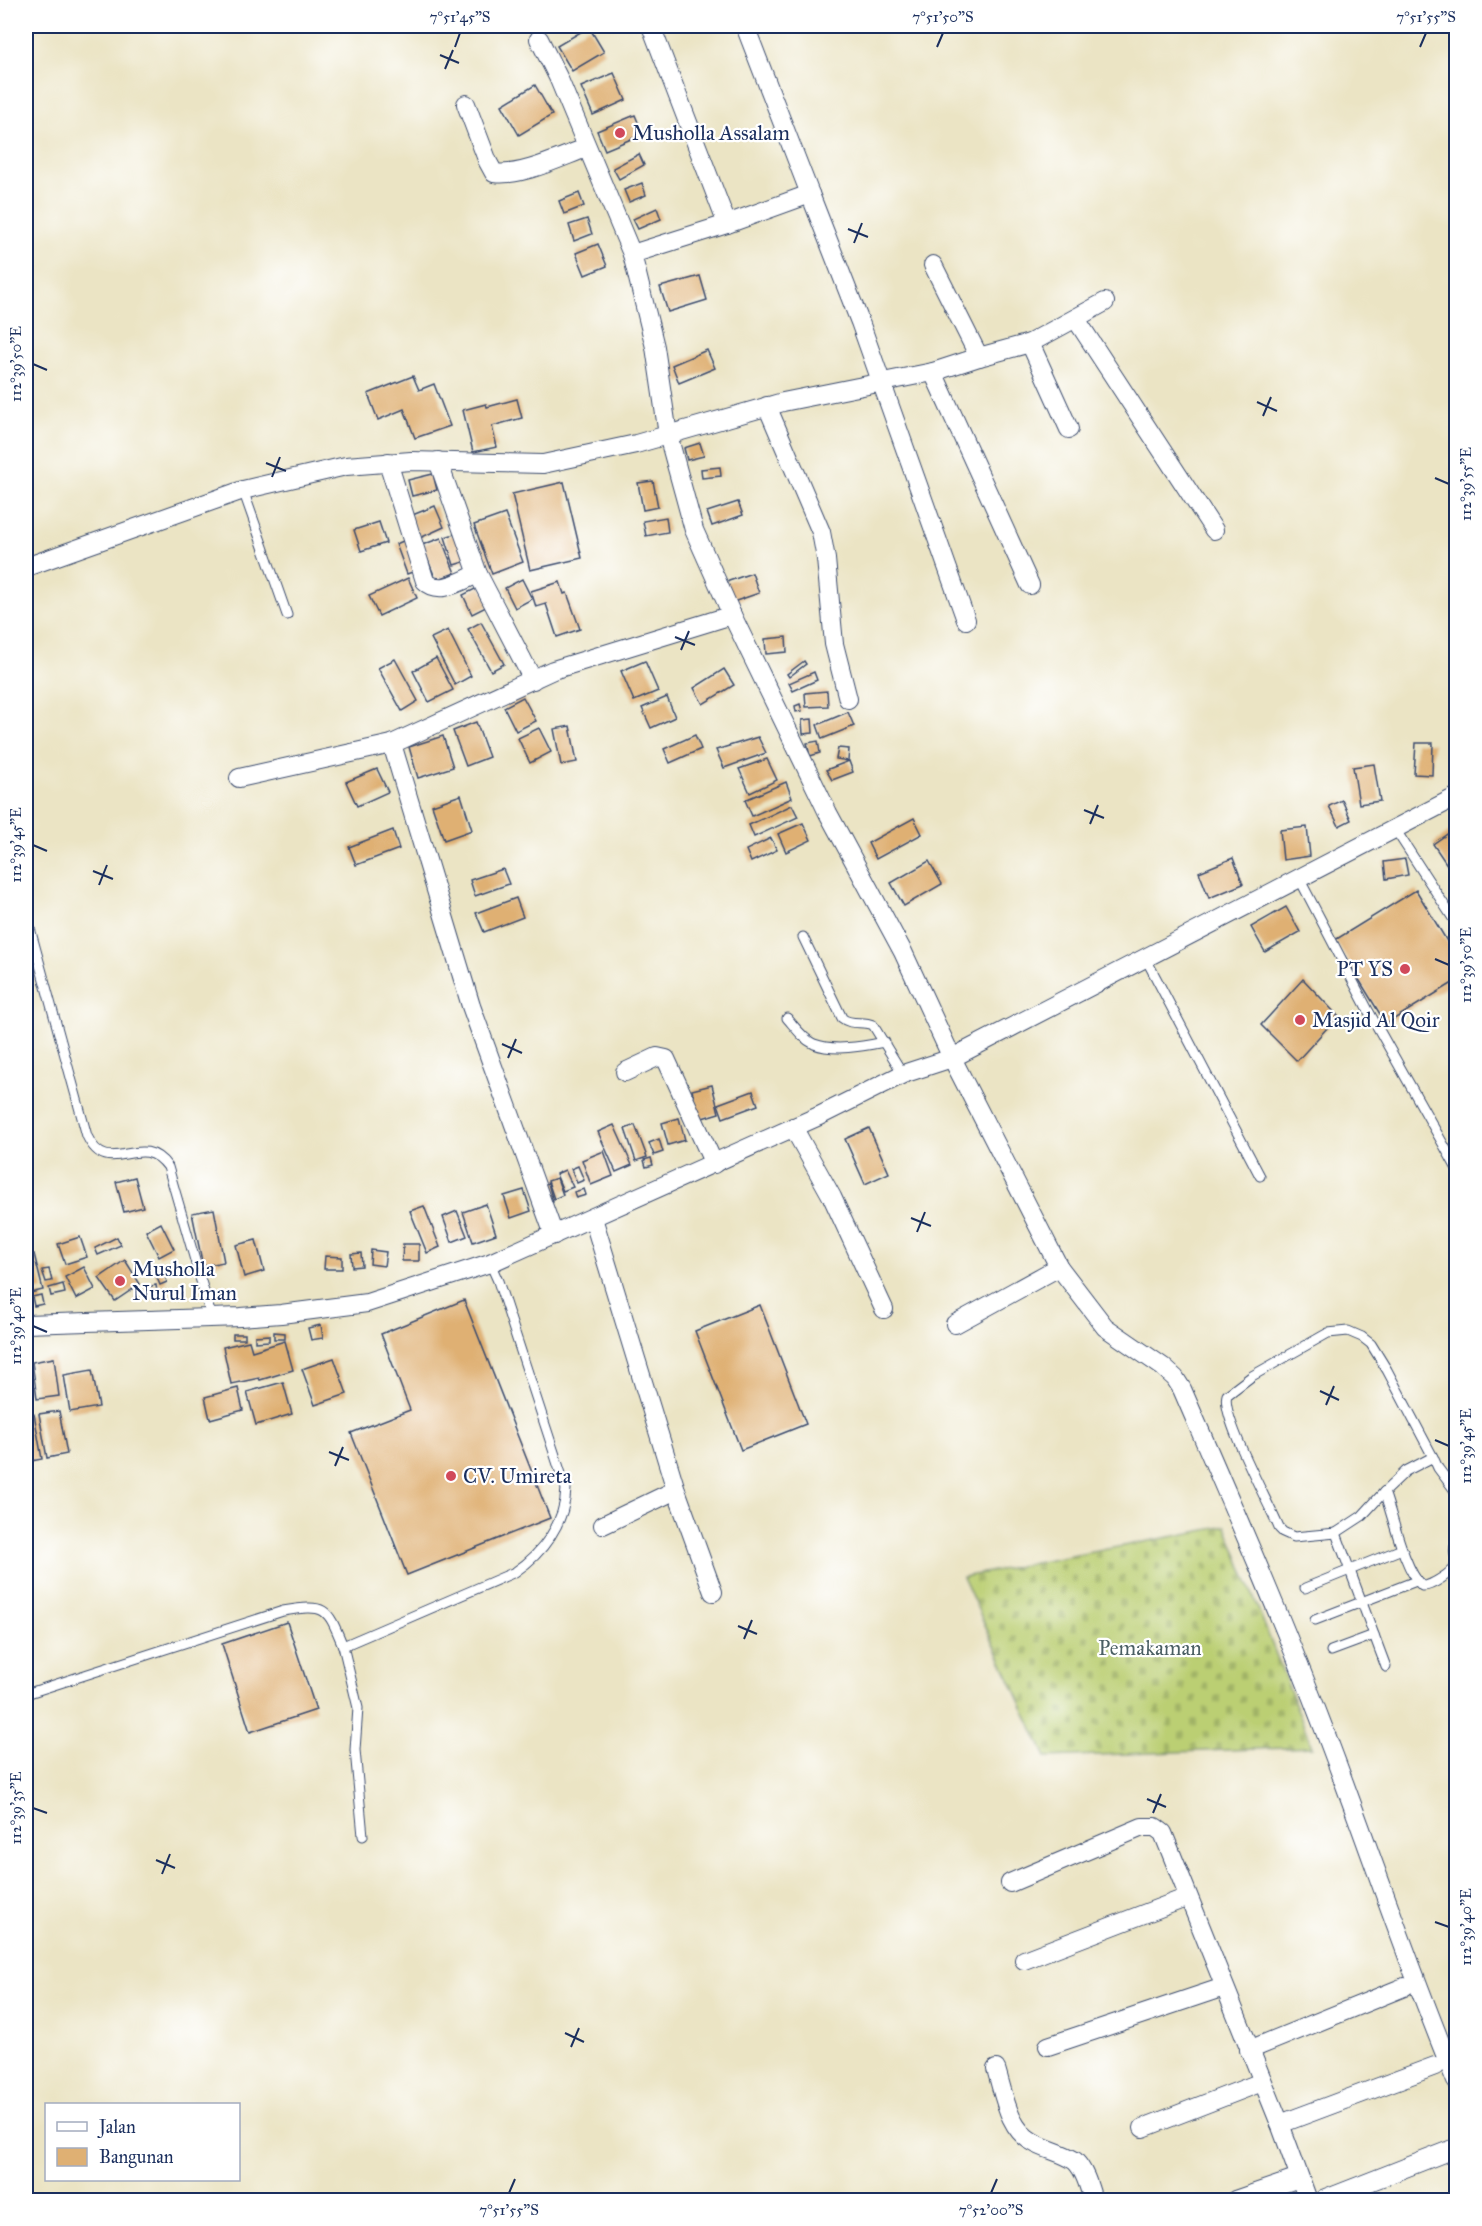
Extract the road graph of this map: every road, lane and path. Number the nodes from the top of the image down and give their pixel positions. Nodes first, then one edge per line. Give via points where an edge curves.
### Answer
1 (651, 26) edge
2 (745, 26) edge
3 (539, 39) dead end
4 (466, 104) dead end
5 (586, 148) junction
6 (810, 194) junction
7 (727, 224) junction
8 (632, 254) junction
9 (933, 266) dead end
10 (1105, 302) dead end
11 (1076, 319) junction
12 (1030, 343) junction
13 (979, 357) junction
14 (933, 372) junction
15 (881, 384) junction
16 (767, 406) junction
17 (1070, 429) dead end
18 (668, 435) junction
19 (438, 461) junction
20 (388, 462) junction
21 (243, 490) junction
22 (1214, 530) dead end
23 (26, 567) edge
24 (478, 574) junction
25 (1030, 585) dead end
26 (287, 615) dead end
27 (732, 615) junction
28 (966, 620) dead end
29 (533, 680) junction
30 (848, 699) dead end
31 (392, 744) junction
32 (239, 778) dead end
33 (1456, 797) edge
34 (1395, 829) junction
35 (1299, 878) junction
36 (26, 914) edge
37 (1456, 923) edge
38 (803, 937) dead end
39 (1145, 957) junction
40 (787, 1018) dead end
41 (885, 1042) junction
42 (952, 1058) junction
43 (625, 1072) dead end
44 (903, 1074) junction
45 (793, 1127) junction
46 (714, 1164) junction
47 (1456, 1167) edge
48 (1260, 1176) dead end
49 (593, 1218) junction
50 (554, 1235) junction
51 (490, 1263) junction
52 (1059, 1267) junction
53 (884, 1308) dead end
54 (212, 1318) junction
55 (26, 1323) edge
56 (955, 1324) dead end
57 (1433, 1456) junction
58 (1456, 1489) edge
59 (676, 1490) junction
60 (1384, 1492) junction
61 (603, 1525) dead end
62 (1336, 1533) junction
63 (1456, 1544) edge
64 (1402, 1549) junction
65 (1349, 1569) junction
66 (1416, 1581) junction
67 (1305, 1588) dead end
68 (713, 1592) dead end
69 (1362, 1603) junction
70 (1315, 1620) dead end
71 (1374, 1635) junction
72 (343, 1646) junction
73 (1331, 1651) dead end
74 (1386, 1667) dead end
75 (26, 1694) edge
76 (363, 1836) dead end
77 (1010, 1883) dead end
78 (1188, 1897) junction
79 (1024, 1960) dead end
80 (1404, 1987) dead end
81 (1224, 1988) junction
82 (1048, 2046) dead end
83 (1249, 2050) junction
84 (1435, 2066) dead end
85 (996, 2069) dead end
86 (1456, 2081) edge
87 (1262, 2082) junction
88 (1280, 2124) junction
89 (1143, 2128) dead end
90 (1456, 2148) edge
91 (1299, 2178) junction
92 (1093, 2200) edge
93 (1234, 2200) edge
94 (1308, 2200) edge
95 (1323, 2200) edge

1 - 7 street
2 - 6 street
3 - 5 street
4 - 5 street via 494,173 525,170
5 - 8 street
6 - 7 street
6 - 15 street
7 - 8 street
8 - 18 street via 655,347
9 - 13 street
10 - 11 street
11 - 12 street
11 - 22 street
12 - 13 street
12 - 17 street
13 - 14 street
14 - 15 street
14 - 25 street
15 - 16 street
15 - 28 street
16 - 18 street
16 - 30 street via 821,532 834,644
18 - 19 street via 543,464
18 - 27 street via 694,530
19 - 20 street
19 - 24 street
20 - 21 street via 346,466
20 - 24 street via 425,581 433,588 443,588
21 - 23 street
21 - 26 lane
24 - 29 street
27 - 29 street via 553,670
27 - 42 street via 828,813 903,952
29 - 31 street
31 - 32 street
31 - 50 street via 471,1006
33 - 34 street
34 - 35 street
34 - 37 lane
35 - 39 street
35 - 47 lane
36 - 54 lane via 92,1147 98,1153 115,1156 150,1152 168,1167
38 - 41 lane via 842,1018 871,1024
39 - 42 street
39 - 48 lane
40 - 41 lane via 813,1044 867,1046
41 - 44 lane
42 - 44 street
42 - 52 street
43 - 46 street via 657,1057 666,1059
44 - 45 street
45 - 46 street
45 - 53 street via 832,1197
46 - 49 street
49 - 50 street
49 - 59 street
50 - 51 street
51 - 54 street via 367,1303
51 - 72 lane via 566,1489 562,1515 540,1550 515,1572
52 - 56 street
52 - 86 street via 1105,1327 1164,1367 1182,1389 1323,1726
54 - 55 street
57 - 58 lane
57 - 60 lane via 1406,1471
57 - 62 lane via 1371,1344 1348,1331 1328,1333 1232,1390 1225,1401 1232,1426 1279,1528 1294,1537
59 - 61 street
59 - 68 street
60 - 62 lane via 1362,1515
60 - 64 lane
62 - 65 lane
63 - 66 lane via 1456,1565 1452,1570 1429,1586
64 - 65 lane
64 - 66 lane
65 - 67 lane
65 - 69 lane
66 - 69 lane
69 - 70 lane
69 - 71 lane
71 - 73 lane
71 - 74 lane
72 - 75 lane via 329,1614 305,1607
72 - 76 lane via 358,1708 355,1750
77 - 78 street via 1148,1826 1163,1833
78 - 79 street
78 - 81 street
80 - 83 street
81 - 82 street
81 - 83 street
83 - 87 street
84 - 88 street
85 - 92 street via 1017,2128 1034,2143 1075,2161
87 - 88 street
87 - 89 street
88 - 91 street
90 - 95 street
91 - 93 street
91 - 94 street

